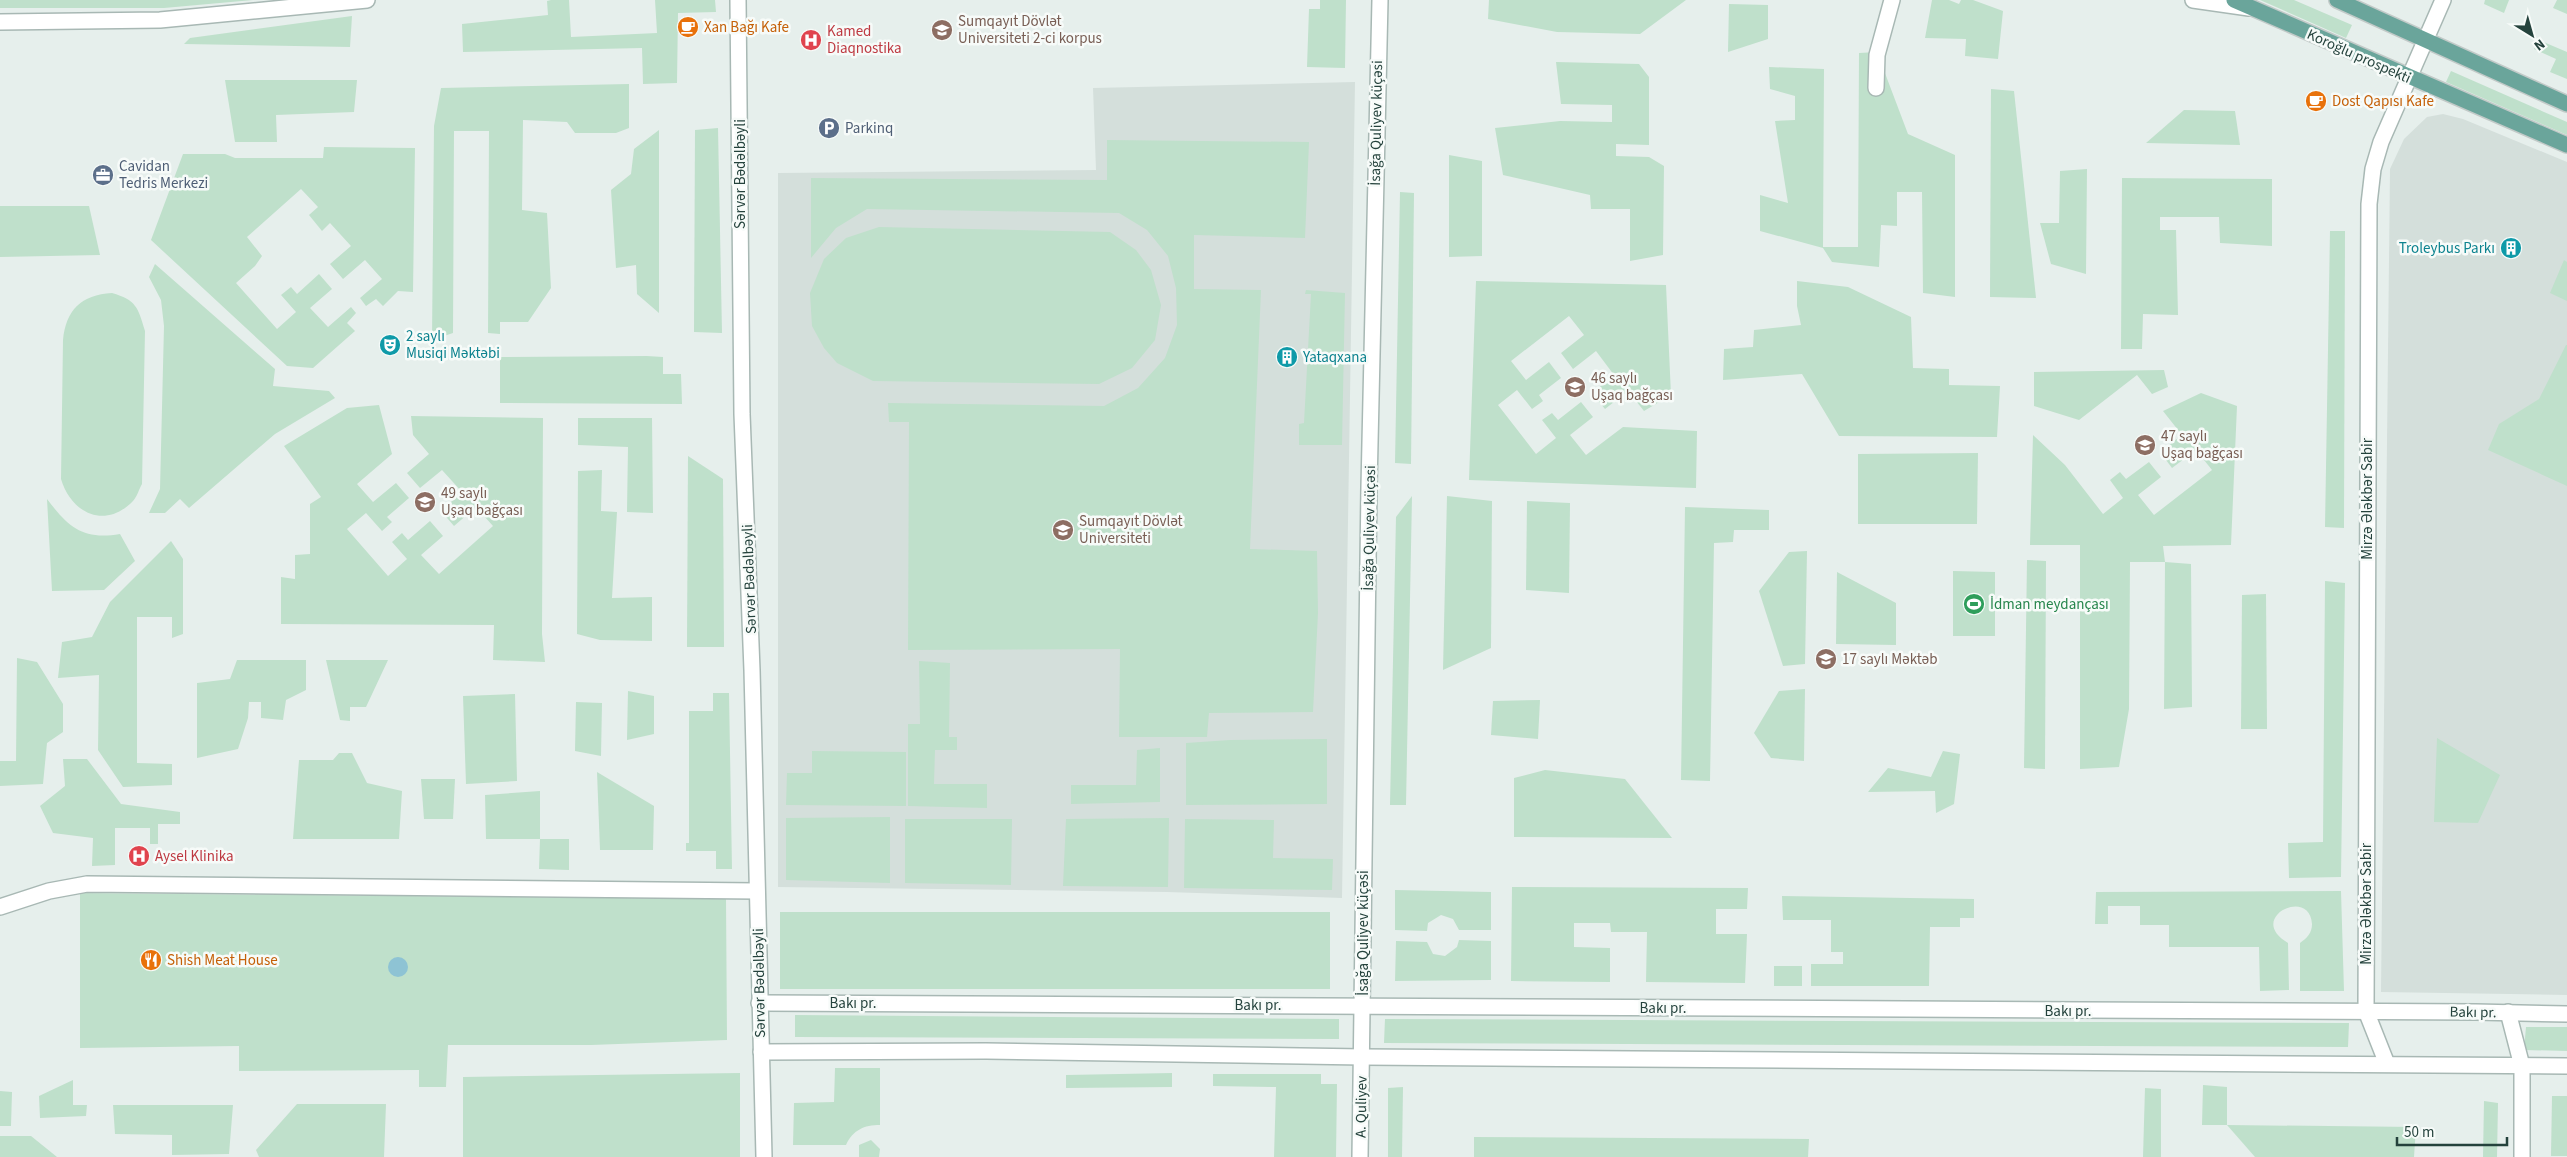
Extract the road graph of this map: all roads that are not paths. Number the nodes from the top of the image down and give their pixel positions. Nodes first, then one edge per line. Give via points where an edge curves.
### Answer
1 (367, 0) edge
2 (738, 0) edge
3 (1380, 0) edge
4 (1892, 0) edge
5 (2193, 0) edge
6 (2234, 0) edge
7 (2338, 0) edge
8 (2443, 0) edge
9 (2254, 9) junction
10 (0, 22) edge
11 (2426, 39) junction
12 (2409, 78) junction
13 (1876, 88) dead end
14 (2567, 104) edge
15 (2567, 146) edge
16 (757, 891) junction
17 (0, 907) edge
18 (759, 1003) junction
19 (1363, 1006) junction
20 (2366, 1011) junction
21 (2508, 1012) junction
22 (2567, 1014) edge
23 (761, 1052) junction
24 (1363, 1057) junction
25 (2387, 1064) junction
26 (2522, 1066) junction
27 (2567, 1066) edge
28 (764, 1157) edge
29 (1360, 1157) edge
30 (2522, 1157) edge

1 - 10 street via 160,20
2 - 16 street, Sərvər Bədəlbəyli via 742,414
3 - 19 street, İsağa Quliyev küçəsi
4 - 13 street via 1877,55
5 - 9 street
6 - 9 main road, Koroğlu prospekti
7 - 11 main road
8 - 11 street, Mirzə Ələkbər Sabir
9 - 12 main road, Koroğlu prospekti
11 - 12 street, Mirzə Ələkbər Sabir
11 - 14 main road
12 - 15 main road, Koroğlu prospekti
12 - 20 street, Mirzə Ələkbər Sabir via 2373,169 2369,204
16 - 17 street via 87,884 48,891
16 - 18 street, Sərvər Bədəlbəyli
18 - 19 street, Bakı pr.
18 - 23 street, Sərvər Bədəlbəyli
19 - 20 street, Bakı pr.
19 - 24 street, İsağa Quliyev küçəsi
20 - 21 street, Bakı pr.
20 - 25 street
21 - 22 street, Bakı pr.
21 - 26 street
23 - 24 street via 986,1051
23 - 28 street, Sərvər Bədəlbəyli
24 - 25 street
24 - 29 street, A. Quliyev
25 - 26 street
26 - 27 street
26 - 30 street

